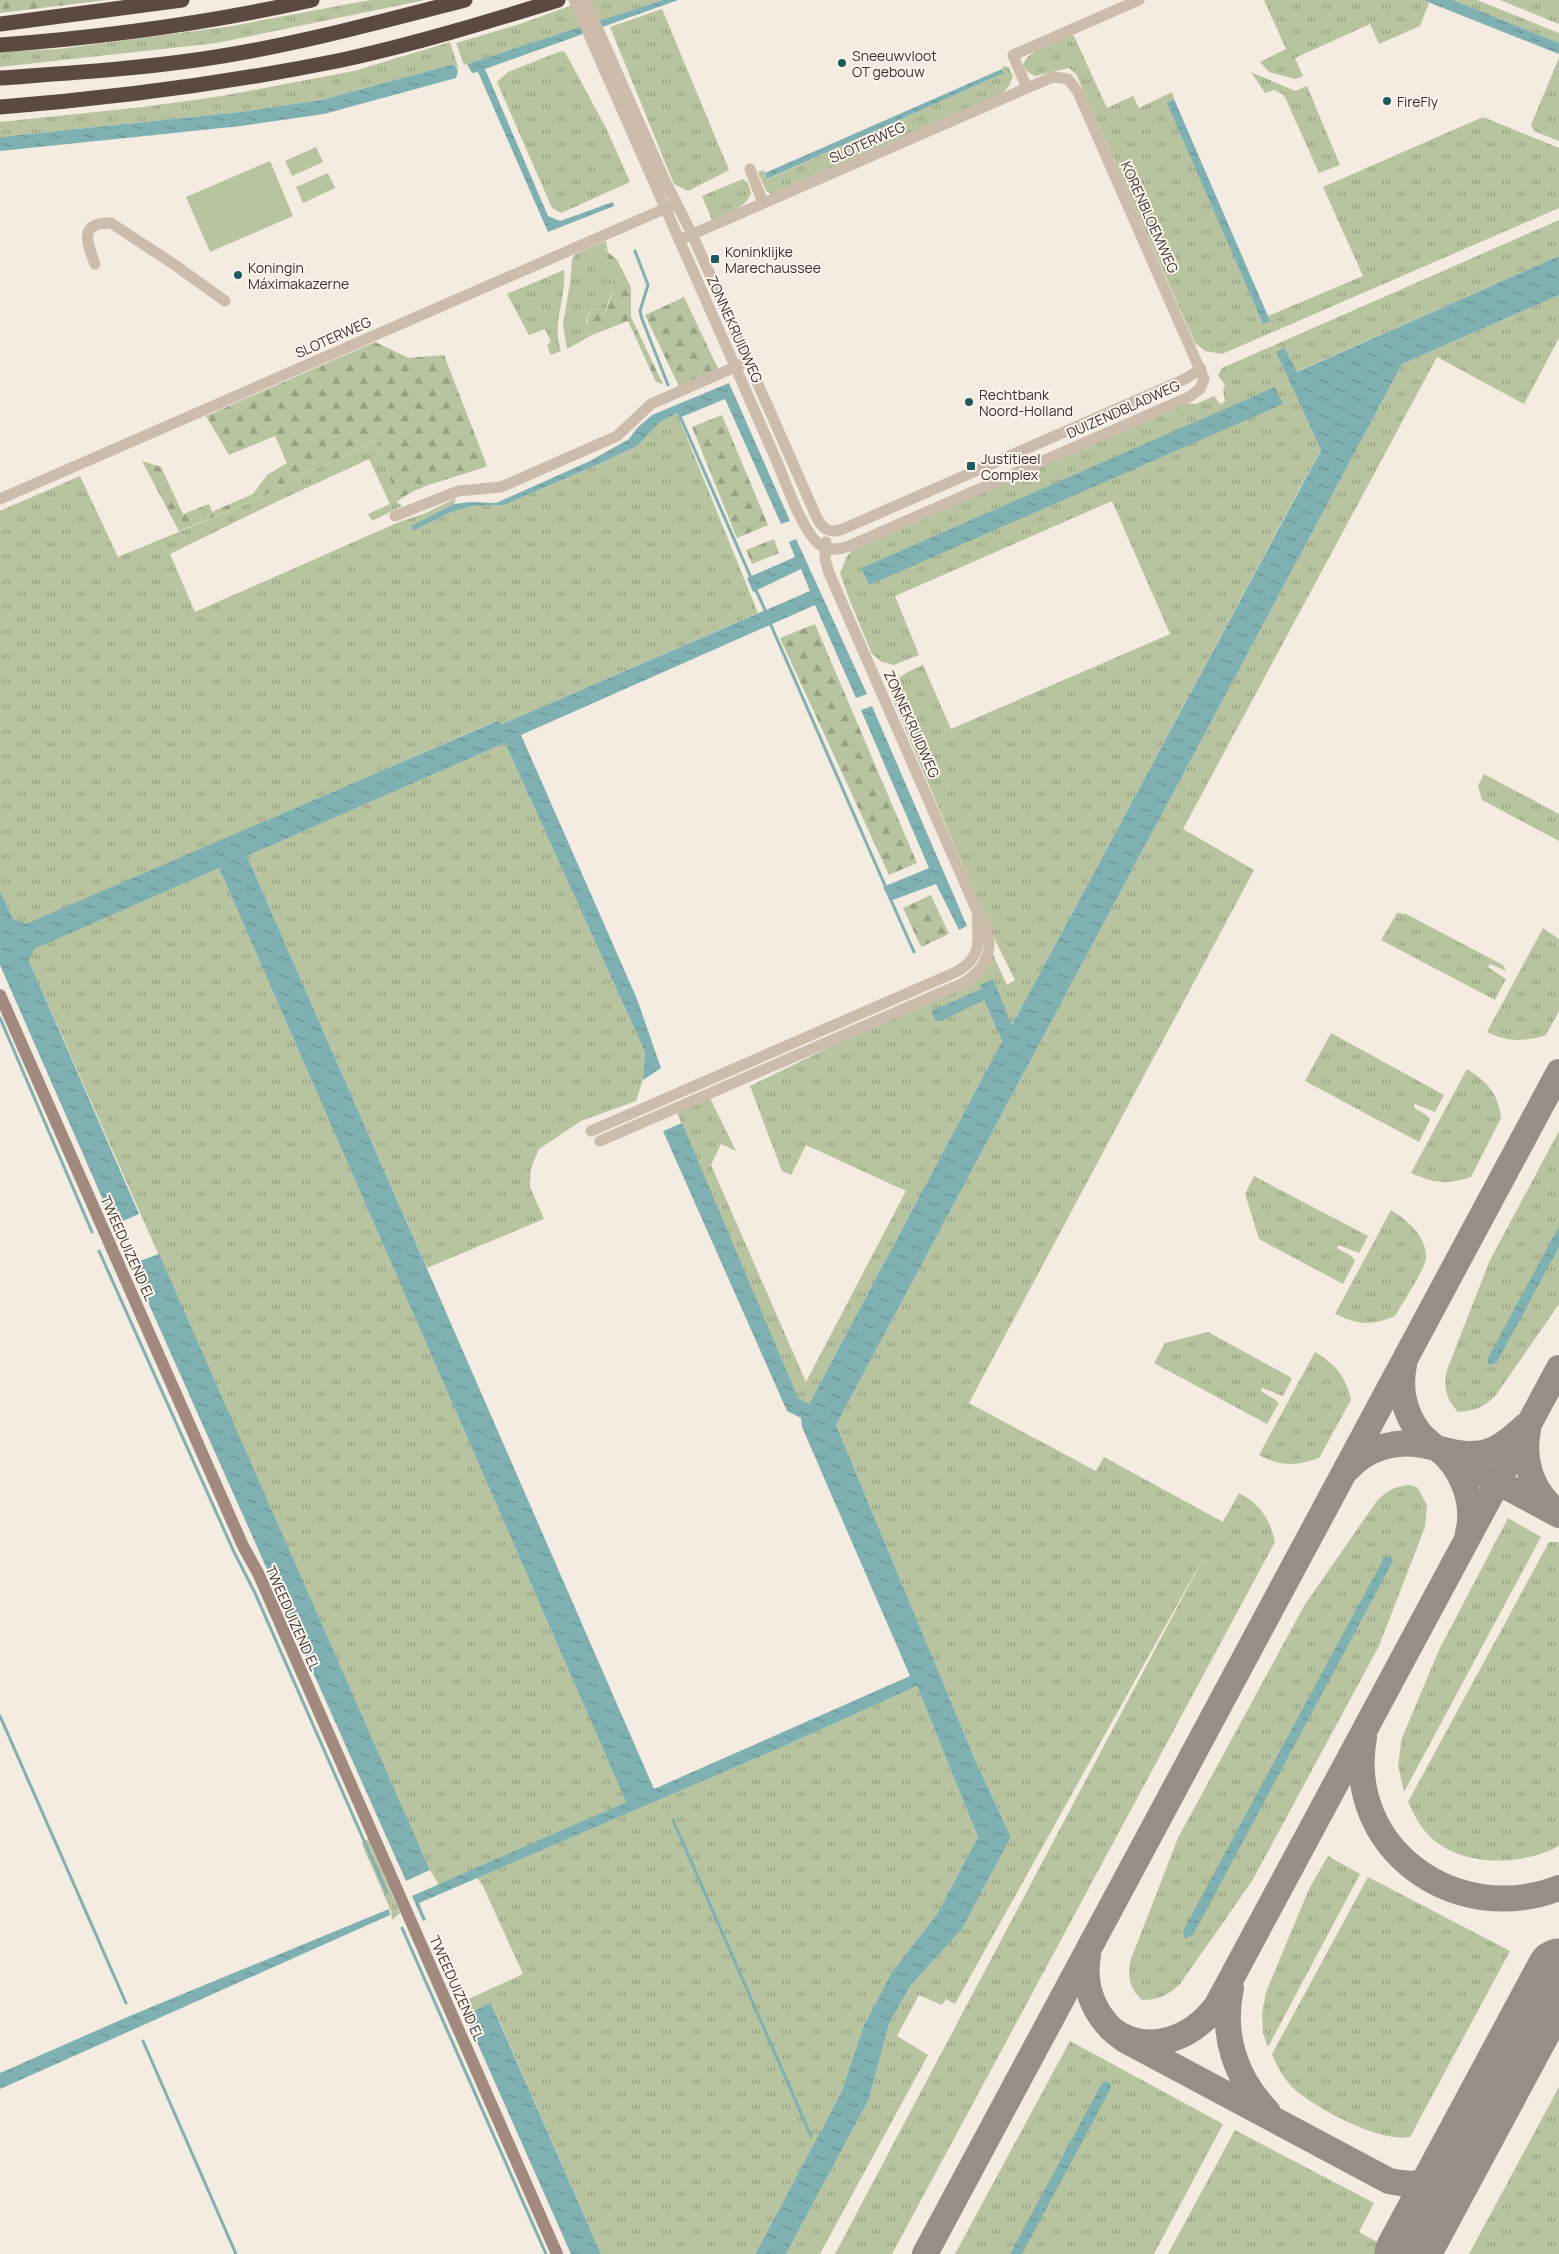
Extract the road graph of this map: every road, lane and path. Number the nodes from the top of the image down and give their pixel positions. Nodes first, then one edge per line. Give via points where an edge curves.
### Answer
1 (182, 0) edge
2 (312, 0) edge
3 (465, 0) edge
4 (558, 0) edge
5 (574, 0) edge
6 (585, 0) edge
7 (1139, 0) edge
8 (0, 24) edge
9 (0, 45) edge
10 (606, 60) junction
11 (0, 78) edge
12 (1068, 79) joint
13 (1027, 88) junction
14 (0, 107) edge
15 (750, 169) dead end
16 (677, 203) junction
17 (763, 203) junction
18 (665, 208) junction
19 (692, 234) junction
20 (679, 240) junction
21 (95, 264) dead end
22 (225, 300) dead end
23 (748, 362) junction
24 (735, 367) junction
25 (1201, 369) junction
26 (0, 499) edge
27 (395, 516) dead end
28 (826, 530) junction
29 (825, 548) junction
30 (977, 911) junction
31 (0, 995) edge
32 (591, 1132) dead end
33 (600, 1141) dead end
34 (557, 2254) edge

1 - 8 highway
2 - 9 highway via 187,24
3 - 11 highway via 321,36 204,59
4 - 14 highway via 416,41 260,76 173,90
5 - 10 street
6 - 10 street
7 - 13 street via 1013,55
10 - 16 street, ZONNEKRUIDWEG
10 - 18 street, ZONNEKRUIDWEG
12 - 13 street, SLOTERWEG via 1053,78
12 - 25 street, KORENBLOEMWEG via 1078,92
13 - 17 street, SLOTERWEG
15 - 17 street
16 - 18 street, SLOTERWEG
16 - 19 street, ZONNEKRUIDWEG
17 - 19 street, SLOTERWEG
18 - 20 street, ZONNEKRUIDWEG
18 - 26 street, SLOTERWEG
19 - 20 street, SLOTERWEG
19 - 23 street, ZONNEKRUIDWEG
20 - 24 street, ZONNEKRUIDWEG
21 - 22 street via 87,233 94,226 111,224
23 - 24 street
23 - 28 street, ZONNEKRUIDWEG via 816,516
24 - 27 street via 651,404 617,436 501,486 458,491
24 - 29 street, ZONNEKRUIDWEG via 807,529 815,542
25 - 28 street, DUIZENDBLADWEG via 1185,379 843,529
25 - 29 street, DUIZENDBLADWEG via 1204,379 1200,389 1189,397 849,546
28 - 29 street, ZONNEKRUIDWEG
29 - 30 street, ZONNEKRUIDWEG via 829,573
30 - 32 street via 979,942 976,953 965,967
30 - 33 street, ZONNEKRUIDWEG via 990,942 986,960 971,979
31 - 34 street, TWEEDUIZEND EL

